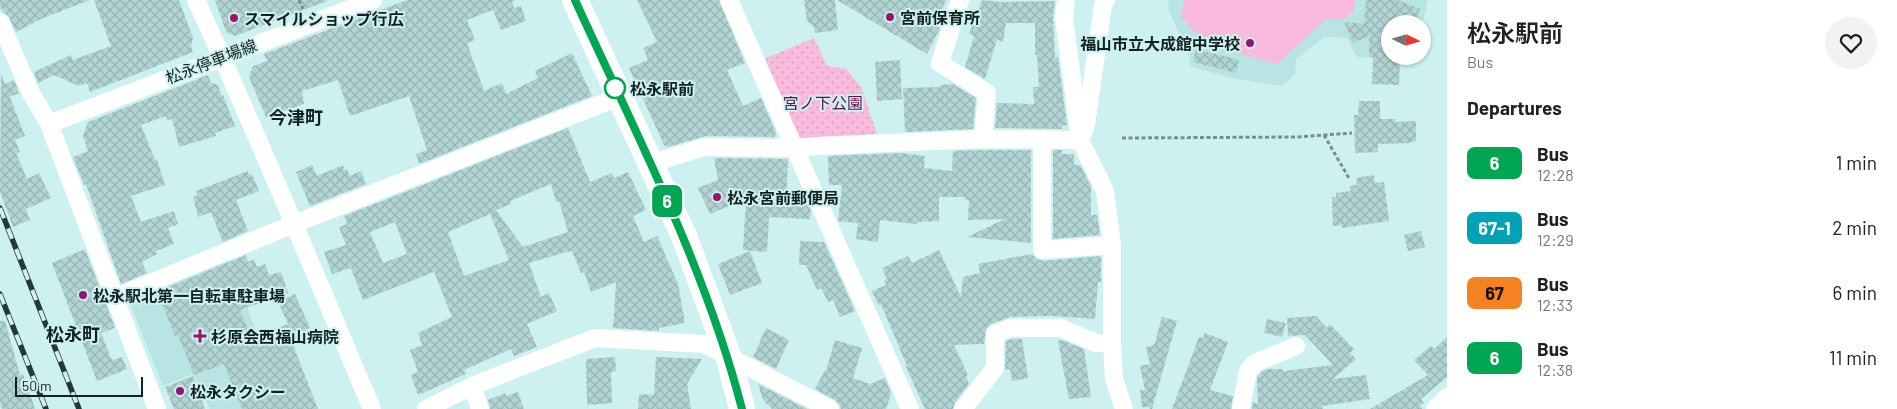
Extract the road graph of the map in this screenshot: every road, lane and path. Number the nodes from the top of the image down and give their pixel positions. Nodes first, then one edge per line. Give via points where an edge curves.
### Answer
1 (196, 0) edge
2 (373, 0) edge
3 (575, 0) edge
4 (729, 0) edge
5 (960, 0) edge
6 (1066, 0) edge
7 (1106, 0) edge
8 (0, 22) edge
9 (222, 56) junction
10 (619, 97) junction
11 (1083, 101) junction
12 (49, 124) junction
13 (1352, 134) dead end
14 (1324, 135) junction
15 (1122, 138) dead end
16 (983, 139) junction
17 (1042, 139) junction
18 (1080, 140) junction
19 (796, 148) junction
20 (650, 164) junction
21 (1350, 180) dead end
22 (294, 224) junction
23 (1112, 245) junction
24 (116, 296) junction
25 (1112, 342) junction
26 (1296, 346) dead end
27 (728, 355) junction
28 (472, 386) junction
29 (1447, 397) edge
30 (157, 409) edge
31 (372, 409) edge
32 (426, 409) edge
33 (480, 409) edge
34 (742, 409) edge
35 (830, 409) edge
36 (910, 409) edge
37 (963, 409) edge
38 (1124, 409) edge
39 (1241, 409) edge
40 (1436, 409) edge

1 - 9 street
2 - 9 street, 松永停車場線
3 - 10 highway
4 - 19 street
5 - 16 street via 940,63 987,93
6 - 11 street via 1064,18
7 - 11 street
8 - 12 street via 30,93
9 - 12 street, 松永停車場線
9 - 22 street
10 - 20 highway
10 - 22 street
11 - 18 street via 1086,125
12 - 24 street
13 - 14 path
14 - 15 path
14 - 21 path
16 - 17 street
16 - 19 street
17 - 18 street
17 - 23 street via 1042,250
18 - 23 street via 1105,191
19 - 20 street via 704,147
19 - 36 street
20 - 27 highway via 684,236
22 - 24 street
22 - 31 street
23 - 25 street
24 - 30 street
25 - 37 street via 1096,343 1061,328 1010,328 995,334 995,368
25 - 38 street via 1114,380
26 - 39 street via 1255,363 1248,371
27 - 28 street via 704,344 595,338
27 - 34 highway
27 - 35 street
28 - 32 street
28 - 33 street
29 - 40 street

